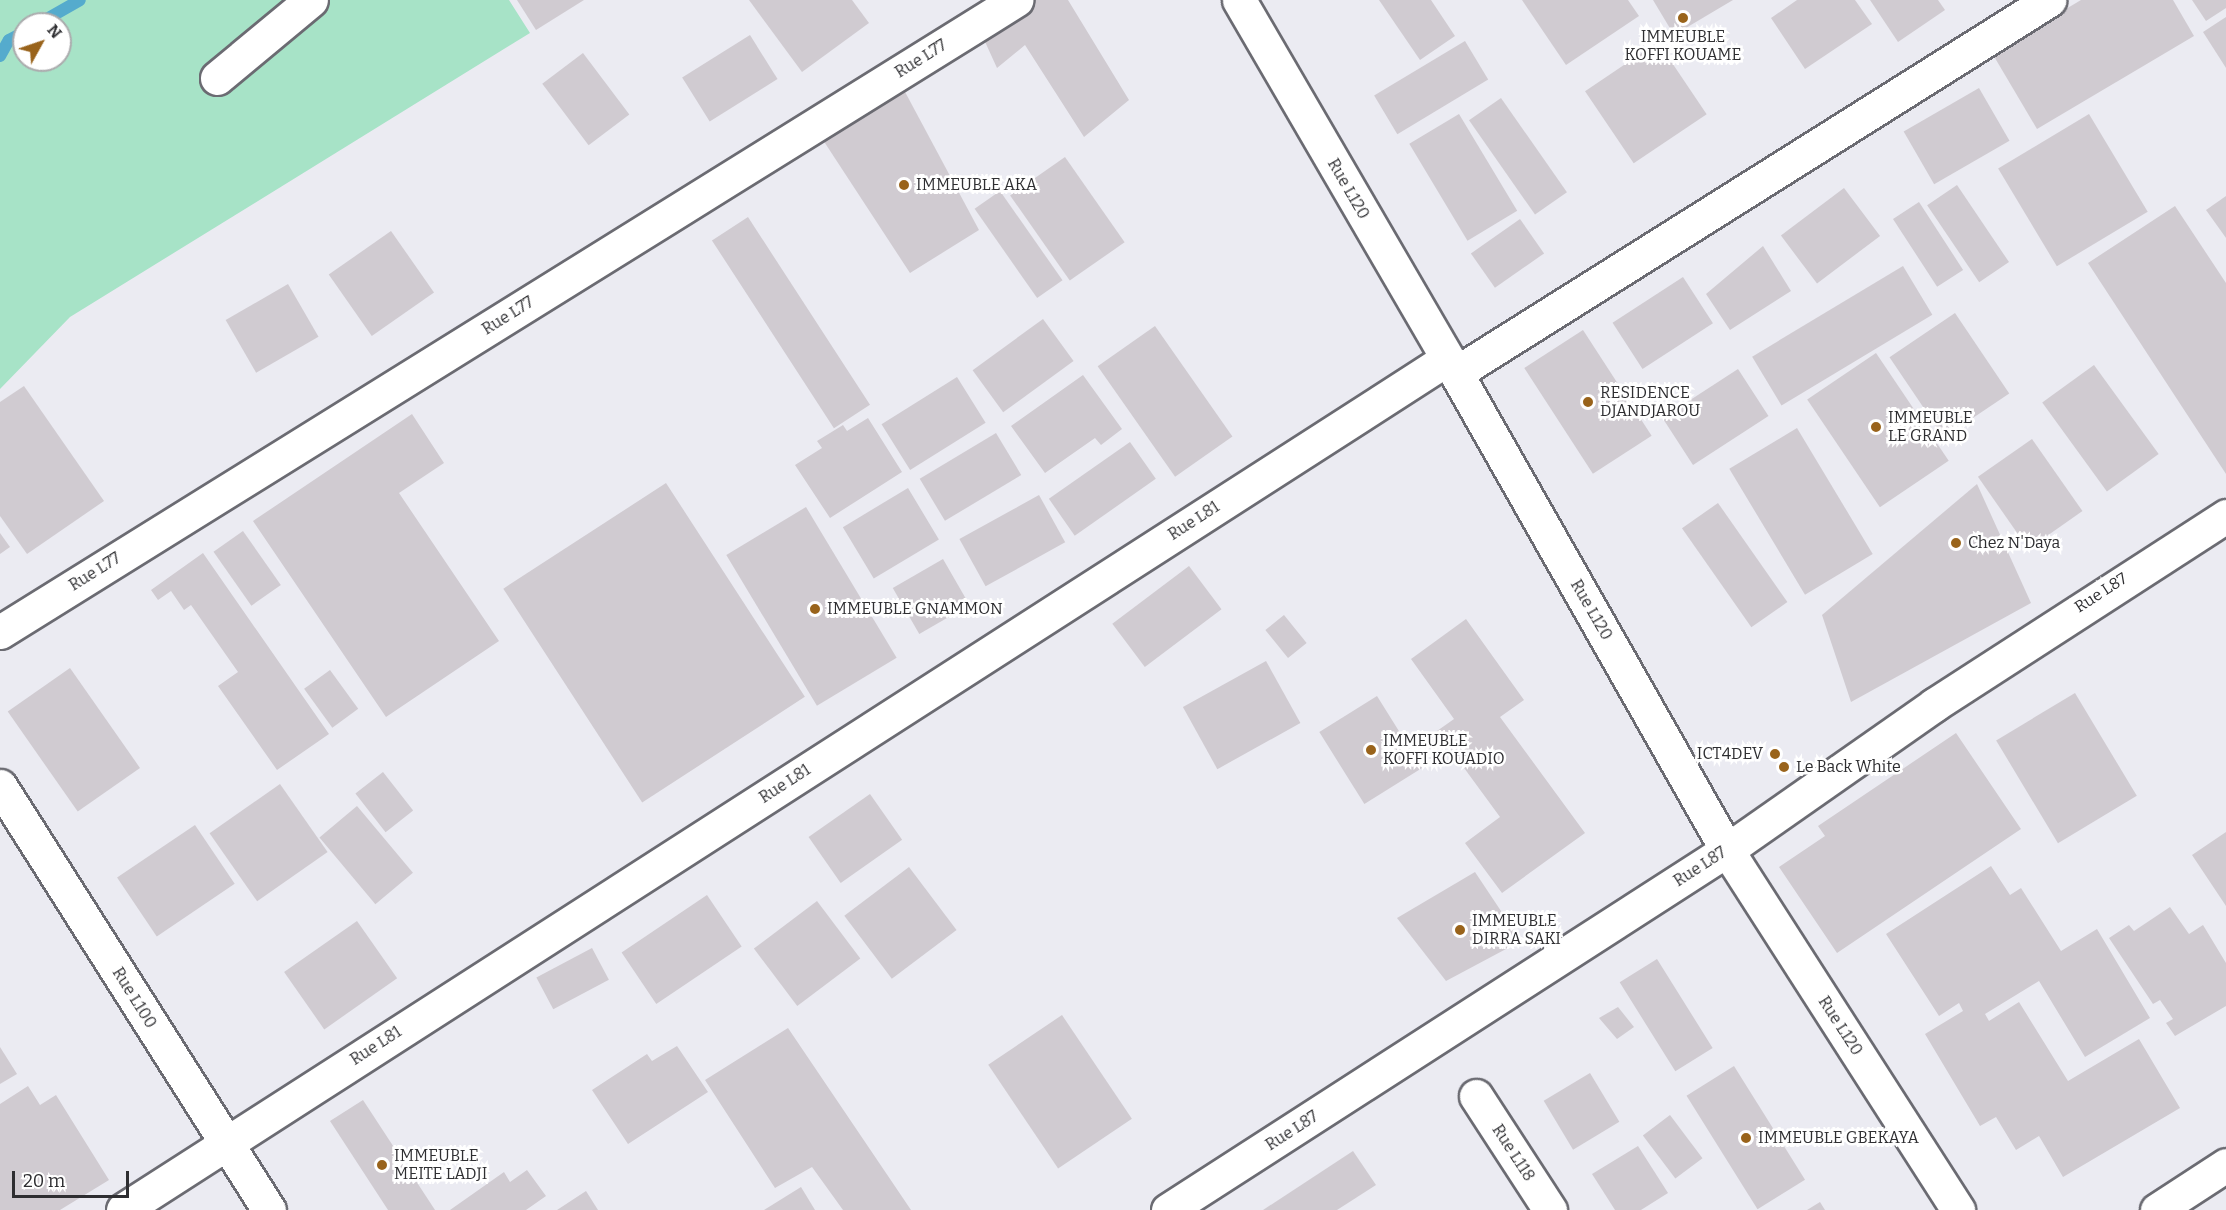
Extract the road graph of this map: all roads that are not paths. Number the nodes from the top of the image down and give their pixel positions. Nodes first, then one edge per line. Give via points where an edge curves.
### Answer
1 (311, 0) edge
2 (1016, 0) edge
3 (1239, 0) edge
4 (2049, 0) edge
5 (217, 78) dead end
6 (1452, 366) junction
7 (2226, 516) edge
8 (0, 632) edge
9 (0, 786) edge
10 (1727, 850) junction
11 (1476, 1096) dead end
12 (225, 1143) junction
13 (2226, 1165) edge
14 (123, 1210) edge
15 (269, 1210) edge
16 (1168, 1210) edge
17 (1550, 1210) edge
18 (1958, 1210) edge
19 (2157, 1210) edge

1 - 5 street
2 - 8 street, Rue L77
3 - 6 street, Rue L120
4 - 6 street, Rue L81
6 - 10 street, Rue L120
6 - 12 street, Rue L81
7 - 10 street, Rue L87 via 1943,698
9 - 12 street, Rue L100
10 - 16 street, Rue L87
10 - 18 street, Rue L120
11 - 17 street, Rue L118
12 - 14 street, Rue L81
12 - 15 street, Rue L100
13 - 19 street

